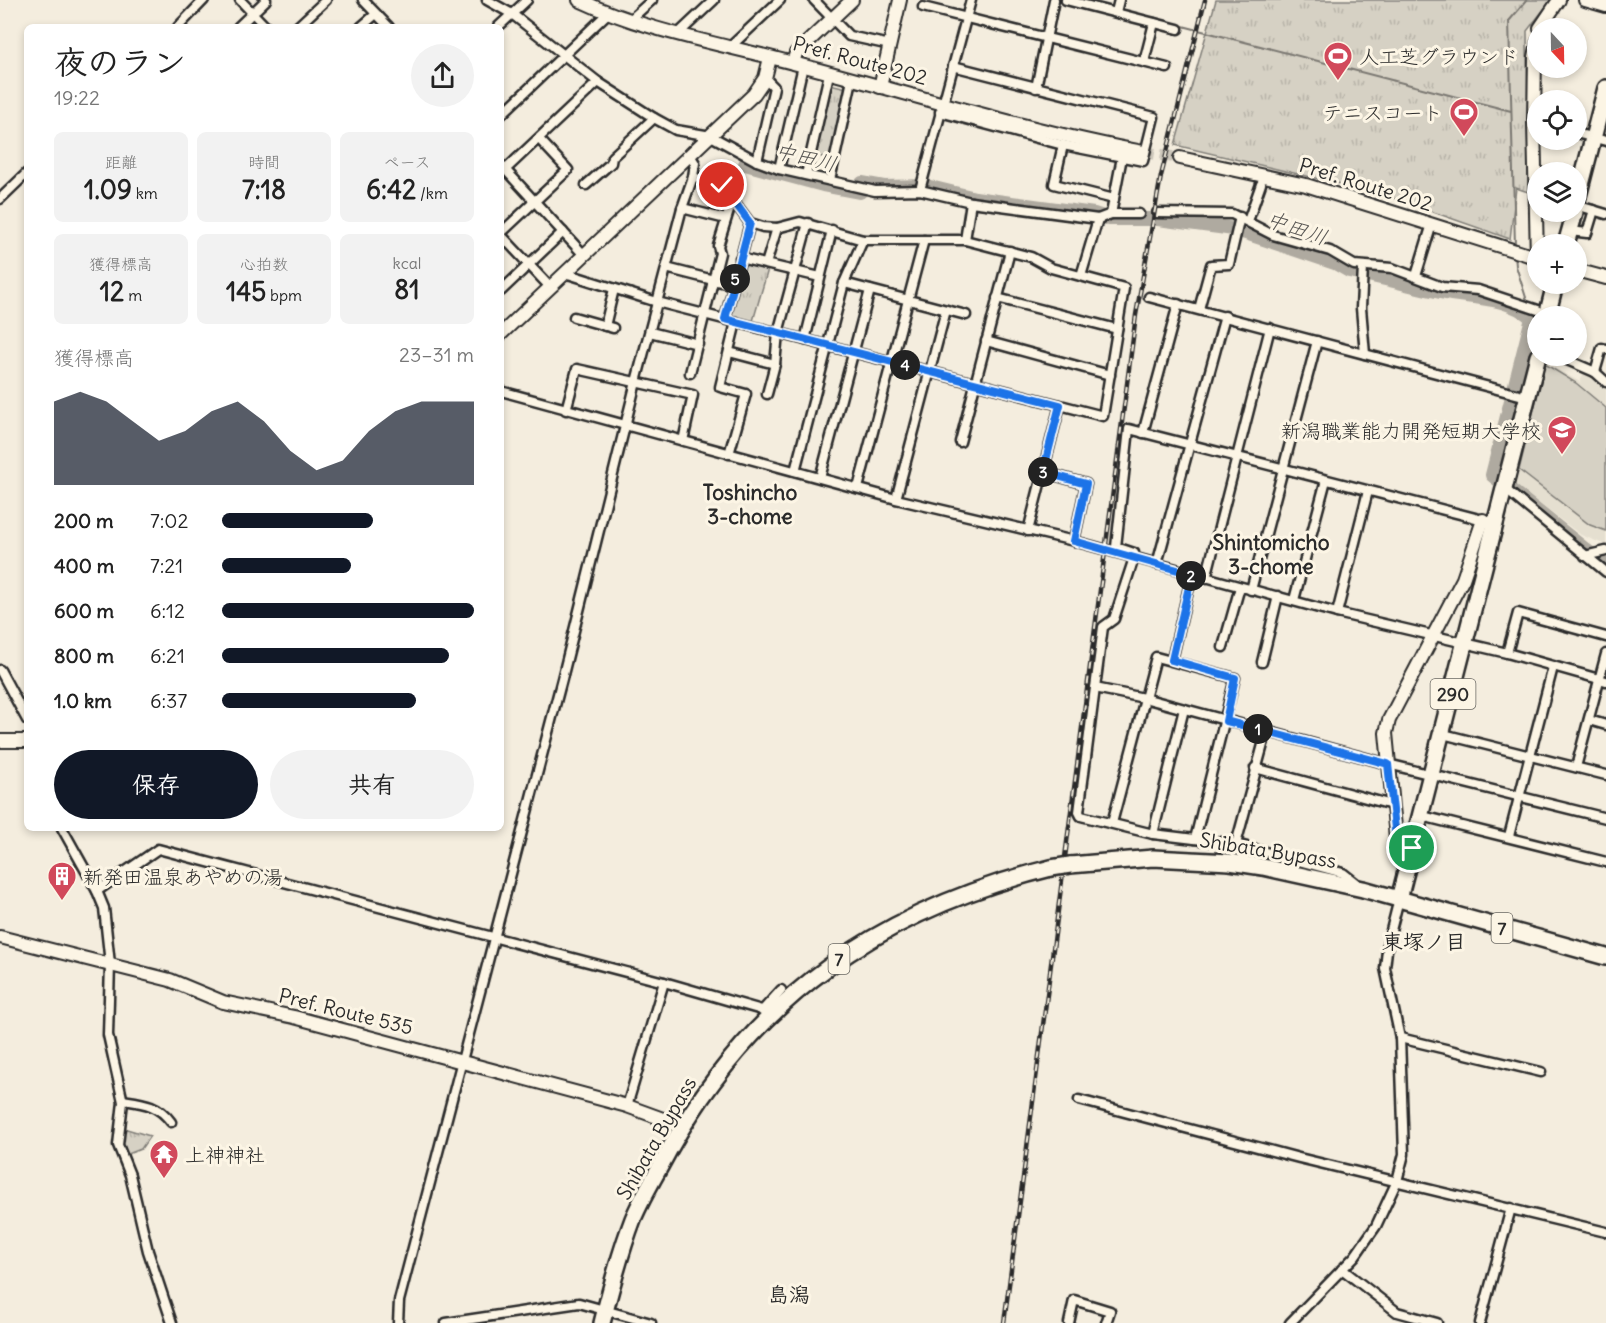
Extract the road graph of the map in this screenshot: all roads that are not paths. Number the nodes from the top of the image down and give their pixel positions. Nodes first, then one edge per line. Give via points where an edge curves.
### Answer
1 (203, 0) edge
2 (240, 0) edge
3 (266, 0) edge
4 (326, 0) edge
5 (487, 0) edge
6 (527, 0) edge
7 (652, 0) edge
8 (714, 0) edge
9 (780, 0) edge
10 (814, 0) edge
11 (852, 0) edge
12 (900, 0) edge
13 (971, 0) edge
14 (1054, 0) edge
15 (1066, 0) edge
16 (1119, 0) edge
17 (1559, 0) edge
18 (1585, 0) edge
19 (586, 1) edge
20 (368, 2) edge
21 (1606, 6) edge
22 (923, 7) dead end
23 (609, 12) junction
24 (1116, 12) junction
25 (252, 13) junction
26 (376, 14) junction
27 (512, 14) junction
28 (966, 18) junction
29 (1547, 18) edge
30 (631, 19) junction
31 (832, 19) junction
32 (1154, 23) junction
33 (181, 24) edge
34 (241, 24) edge
35 (263, 24) edge
36 (300, 24) edge
37 (364, 24) edge
38 (386, 24) edge
39 (501, 24) edge
40 (1178, 29) dead end
41 (679, 33) junction
42 (1047, 39) junction
43 (890, 45) junction
44 (730, 46) junction
45 (563, 56) junction
46 (770, 58) junction
47 (1143, 62) junction
48 (798, 64) junction
49 (953, 66) junction
50 (1167, 68) dead end
51 (829, 74) junction
52 (765, 78) junction
53 (852, 80) junction
54 (598, 82) junction
55 (880, 87) junction
56 (1036, 88) junction
57 (1606, 88) edge
58 (942, 107) junction
59 (504, 112) edge
60 (654, 118) junction
61 (711, 136) junction
62 (539, 139) junction
63 (1600, 139) edge
64 (1063, 145) junction
65 (1143, 152) tunnel mouth
66 (690, 155) junction
67 (1122, 158) junction
68 (1179, 158) tunnel mouth
69 (757, 161) junction
70 (504, 167) edge
71 (504, 169) edge
72 (779, 169) junction
73 (806, 175) junction
74 (1587, 175) edge
75 (24, 176) edge
76 (693, 177) junction
77 (831, 180) junction
78 (1261, 184) dead end
79 (586, 185) dead end
80 (920, 190) junction
81 (733, 198) junction
82 (0, 199) edge
83 (1114, 199) junction
84 (534, 201) junction
85 (971, 202) junction
86 (682, 208) junction
87 (1587, 208) edge
88 (1594, 210) junction
89 (1157, 213) dead end
90 (1111, 214) junction
91 (1139, 214) dead end
92 (1606, 214) edge
93 (726, 219) junction
94 (1098, 219) junction
95 (1244, 219) junction
96 (750, 223) junction
97 (808, 223) junction
98 (1432, 224) junction
99 (777, 228) junction
100 (504, 231) edge
101 (832, 231) junction
102 (563, 232) junction
103 (1583, 234) edge
104 (504, 237) edge
105 (863, 240) junction
106 (924, 240) junction
107 (965, 240) junction
108 (1010, 251) junction
109 (584, 255) junction
110 (1527, 255) edge
111 (740, 258) junction
112 (766, 264) junction
113 (529, 265) junction
114 (1363, 267) junction
115 (666, 268) junction
116 (795, 271) junction
117 (565, 273) junction
118 (1587, 273) edge
119 (1081, 276) junction
120 (1416, 276) junction
121 (820, 277) junction
122 (1606, 278) edge
123 (713, 280) junction
124 (844, 284) junction
125 (734, 285) junction
126 (550, 287) junction
127 (504, 288) edge
128 (614, 289) junction
129 (870, 290) junction
130 (1149, 297) dead end
131 (997, 298) junction
132 (908, 301) junction
133 (657, 302) junction
134 (1178, 304) junction
135 (1527, 307) edge
136 (1198, 309) junction
137 (946, 310) junction
138 (705, 314) junction
139 (966, 315) dead end
140 (1225, 316) junction
141 (574, 317) dead end
142 (725, 319) junction
143 (736, 322) junction
144 (1270, 328) junction
145 (1117, 329) junction
146 (504, 331) edge
147 (651, 332) junction
148 (778, 333) junction
149 (804, 339) junction
150 (986, 341) junction
151 (1317, 341) junction
152 (698, 344) junction
153 (828, 346) junction
154 (1606, 349) edge
155 (729, 352) junction
156 (853, 352) junction
157 (1365, 354) junction
158 (892, 362) junction
159 (775, 364) junction
160 (1535, 366) edge
161 (1581, 366) edge
162 (931, 372) junction
163 (1595, 372) junction
164 (690, 373) dead end
165 (1110, 375) junction
166 (636, 382) junction
167 (1606, 382) edge
168 (974, 383) junction
169 (504, 392) edge
170 (767, 394) dead end
171 (1527, 397) junction
172 (1060, 405) junction
173 (566, 410) junction
174 (625, 426) junction
175 (1143, 433) junction
176 (683, 441) junction
177 (960, 442) dead end
178 (1189, 445) junction
179 (729, 454) junction
180 (1235, 457) junction
181 (1282, 469) junction
182 (795, 471) junction
183 (1043, 472) junction
184 (820, 478) junction
185 (1326, 480) junction
186 (1506, 483) junction
187 (858, 488) junction
188 (1368, 491) junction
189 (896, 499) junction
190 (1489, 522) junction
191 (1028, 531) junction
192 (1074, 541) junction
193 (1606, 551) edge
194 (1585, 556) junction
195 (1134, 558) junction
196 (1157, 564) junction
197 (1606, 572) edge
198 (1192, 574) junction
199 (1206, 578) junction
200 (1240, 587) junction
201 (1251, 590) junction
202 (1278, 596) junction
203 (1294, 600) junction
204 (1337, 613) junction
205 (1606, 637) edge
206 (1431, 638) junction
207 (1465, 643) junction
208 (1223, 647) dead end
209 (1507, 653) junction
210 (1606, 654) edge
211 (1172, 660) junction
212 (1262, 662) dead end
213 (1553, 667) junction
214 (0, 670) edge
215 (1603, 680) edge
216 (1095, 688) junction
217 (1144, 698) junction
218 (1184, 709) junction
219 (24, 714) edge
220 (1589, 720) junction
221 (1226, 721) junction
222 (1606, 725) edge
223 (1267, 730) junction
224 (1443, 734) junction
225 (0, 741) edge
226 (24, 741) edge
227 (1529, 755) junction
228 (1388, 764) junction
229 (1576, 767) junction
230 (1255, 768) junction
231 (1433, 774) junction
232 (1606, 776) edge
233 (1519, 796) junction
234 (1392, 805) junction
235 (1422, 816) junction
236 (1606, 818) edge
237 (1112, 823) junction
238 (64, 831) edge
239 (1153, 834) junction
240 (1509, 836) junction
241 (1196, 839) junction
242 (1236, 844) junction
243 (1412, 848) junction
244 (1606, 862) edge
245 (1363, 889) junction
246 (98, 891) junction
247 (1399, 899) junction
248 (0, 937) edge
249 (494, 938) junction
250 (1606, 957) edge
251 (110, 964) junction
252 (664, 982) junction
253 (782, 990) dead end
254 (767, 1012) junction
255 (1400, 1038) junction
256 (462, 1061) junction
257 (1541, 1072) dead end
258 (1079, 1100) dead end
259 (123, 1101) junction
260 (627, 1106) junction
261 (171, 1122) dead end
262 (682, 1126) junction
263 (1397, 1180) junction
264 (1511, 1208) junction
265 (1606, 1232) edge
266 (1342, 1269) junction
267 (603, 1317) edge
268 (172, 1323) edge
269 (398, 1323) edge
270 (446, 1323) edge
271 (651, 1323) edge
272 (1069, 1323) edge
273 (1106, 1323) edge
274 (1290, 1323) edge
275 (1437, 1323) edge
276 (1480, 1323) edge

1 - 33 street
2 - 25 street
3 - 25 street
4 - 36 street
5 - 27 street
6 - 27 street
7 - 30 street
8 - 41 street
9 - 44 street
10 - 31 street
11 - 31 main road
12 - 43 main road
13 - 28 street
14 - 42 street
15 - 24 street
16 - 24 street
17 - 29 main road
18 - 21 main road
19 - 23 main road
20 - 26 street
22 - 28 street
23 - 30 main road
23 - 45 street
24 - 32 street
25 - 34 street
25 - 35 street
26 - 37 street
26 - 38 street
27 - 39 street
27 - 45 street
28 - 42 street
28 - 49 street
30 - 41 main road
31 - 43 street via 849,36
31 - 48 main road via 796,53
32 - 40 street
32 - 47 street
41 - 44 main road
42 - 47 street
42 - 56 street
43 - 55 main road
44 - 46 main road
45 - 54 street
45 - 59 street
46 - 48 main road, Pref. Route 202
46 - 52 main road, Pref. Route 202
47 - 50 street
48 - 51 main road, Pref. Route 202
48 - 72 street
49 - 56 street
49 - 58 street
51 - 53 main road, Pref. Route 202
51 - 73 street
52 - 61 main road, Pref. Route 202
52 - 69 street via 774,87
53 - 55 main road, Pref. Route 202
53 - 77 street
54 - 60 street
54 - 62 street
55 - 58 main road, Pref. Route 202
56 - 67 street via 1154,117 1143,161
57 - 63 highway
58 - 64 street
58 - 65 main road, Pref. Route 202
58 - 80 street
60 - 61 street via 676,130
60 - 79 street
61 - 66 main road, Pref. Route 202
61 - 69 street
62 - 70 street
62 - 84 street via 568,170
63 - 74 highway
64 - 67 street
64 - 83 street via 1054,184
66 - 76 street via 695,163
66 - 109 main road, Pref. Route 202
67 - 83 street
68 - 98 main road, Pref. Route 202 via 1306,185
69 - 72 street
71 - 84 street
72 - 73 street
73 - 77 street
75 - 82 street
76 - 81 street via 722,185
76 - 86 street
77 - 80 street via 875,191
78 - 95 street
80 - 85 street
81 - 93 street
81 - 96 street
83 - 90 street
84 - 100 street
84 - 102 street
85 - 94 street
85 - 107 street
86 - 93 street
86 - 115 street
87 - 88 street
88 - 92 street
88 - 103 street via 1587,233
89 - 95 street via 1232,214
90 - 91 street
90 - 94 street
93 - 123 street
94 - 119 street
95 - 114 street via 1273,235 1330,251
95 - 136 street via 1229,264 1211,265
96 - 99 street
96 - 111 street
97 - 99 street
97 - 101 street
97 - 116 street
98 - 110 main road, Pref. Route 202
98 - 120 street
99 - 112 street
101 - 105 street
101 - 121 street
102 - 109 street
102 - 113 street
104 - 113 street
105 - 106 street
105 - 124 street
106 - 107 street
106 - 132 street
107 - 108 street
108 - 119 street
108 - 131 street
109 - 117 main road, Pref. Route 202
111 - 112 street
111 - 125 street
112 - 116 street
113 - 126 street
113 - 127 street
114 - 120 street via 1392,268
114 - 157 street
115 - 123 street
115 - 133 street
116 - 121 street
116 - 148 street
117 - 126 main road, Pref. Route 202
117 - 128 street
118 - 122 main road
119 - 145 street via 1124,288
120 - 135 street via 1442,287 1478,290
121 - 149 street
123 - 125 street
123 - 138 street
124 - 129 street
124 - 153 street
125 - 142 street
126 - 146 main road, Pref. Route 202
128 - 133 street
128 - 141 street via 609,327
129 - 132 street
129 - 156 street
130 - 134 street
131 - 145 street
131 - 150 street
132 - 137 street
132 - 158 street
133 - 138 street
133 - 147 street
134 - 136 street
134 - 175 street
136 - 140 street
137 - 139 street
137 - 162 street
138 - 142 street
138 - 152 street
140 - 144 street
140 - 178 street
142 - 143 street
143 - 148 street
143 - 155 street
144 - 151 street
144 - 180 street
145 - 165 street
147 - 152 street
147 - 166 street
148 - 149 street
148 - 159 street
149 - 153 street
150 - 165 street
150 - 168 street
151 - 157 street
151 - 181 street
152 - 164 street
153 - 156 street
153 - 182 street
154 - 163 street via 1602,348
155 - 159 street
155 - 179 street via 720,387 746,393
156 - 158 street
156 - 184 street
157 - 171 street
158 - 162 street
158 - 187 street
159 - 170 street
160 - 171 highway, 290
161 - 163 street
162 - 168 street
162 - 189 street
163 - 167 street
165 - 172 street via 1104,416
166 - 173 street via 577,369
166 - 174 street
166 - 176 street via 693,395
168 - 172 street
168 - 177 street
169 - 173 street
171 - 186 highway, 290
172 - 183 street
173 - 174 street
174 - 176 street
174 - 249 street
175 - 178 street
175 - 195 street via 1129,429 1116,547 1134,553
176 - 179 street
178 - 180 street
178 - 196 street
179 - 182 street
180 - 181 street
180 - 199 street
181 - 185 street
181 - 201 street
182 - 184 street
183 - 191 street
183 - 192 street via 1086,484
184 - 187 street
185 - 188 street
185 - 203 street
186 - 190 highway, 290
186 - 194 street
187 - 189 street
188 - 190 street
188 - 204 street
189 - 191 street
190 - 206 main road
190 - 207 highway, 290
191 - 192 street
192 - 195 street
193 - 194 street
194 - 197 street
195 - 196 street
195 - 216 street via 1114,619 1103,627
196 - 198 street
198 - 199 street
198 - 211 street
199 - 200 street
200 - 201 street
200 - 208 street
201 - 202 street
202 - 203 street
202 - 212 street
203 - 204 street
204 - 206 street
205 - 209 street via 1518,613
206 - 207 street
206 - 228 main road via 1389,720
207 - 209 street
207 - 224 highway, 290
209 - 213 street
210 - 215 street
211 - 217 street via 1156,657
211 - 221 street via 1235,678
213 - 215 street
213 - 227 street
214 - 219 street
215 - 220 street
216 - 217 street
216 - 237 street via 1079,812 1081,816
217 - 218 street
217 - 237 street
218 - 221 street
218 - 239 street
220 - 222 street
220 - 229 street
221 - 223 street
221 - 241 street
223 - 228 street
223 - 230 street
224 - 227 street
224 - 231 highway, 290
225 - 226 main road
227 - 229 street
227 - 233 street
228 - 231 street
228 - 234 main road
229 - 232 street
230 - 234 street
230 - 242 street
231 - 233 street
231 - 235 highway, 290
233 - 236 street
233 - 240 street
234 - 243 main road via 1396,838
235 - 240 street
235 - 243 highway, 290
237 - 239 street
238 - 246 street
239 - 241 street
240 - 244 street
241 - 242 street
242 - 245 street via 1343,873
243 - 247 highway, 290
245 - 247 highway, Shibata Bypass / 7
245 - 254 highway, Shibata Bypass / 7, bridge via 1230,862 1153,858 1051,868 964,894 904,921 830,966
246 - 249 street via 158,849
246 - 251 street via 104,908
247 - 250 highway, Shibata Bypass / 7
247 - 255 street via 1385,968
248 - 251 main road, Pref. Route 535
249 - 252 street
249 - 256 street
251 - 256 main road, Pref. Route 535 via 170,980 223,1002
251 - 259 street via 108,1035
252 - 254 street
252 - 260 street
253 - 254 street
254 - 262 highway, Shibata Bypass / 7
255 - 257 street
255 - 263 street via 1404,1154
256 - 260 main road, Pref. Route 535
256 - 269 street via 399,1301
258 - 263 street
259 - 261 street via 152,1105 163,1110
259 - 268 street via 118,1144
260 - 262 main road, Pref. Route 535
262 - 267 highway, Shibata Bypass / 7 via 634,1216
263 - 264 street
263 - 266 street via 1376,1226
264 - 265 street
264 - 276 street
266 - 274 street
266 - 275 street via 1397,1312
267 - 270 street via 579,1303
267 - 271 street
272 - 273 street via 1074,1300 1110,1311

